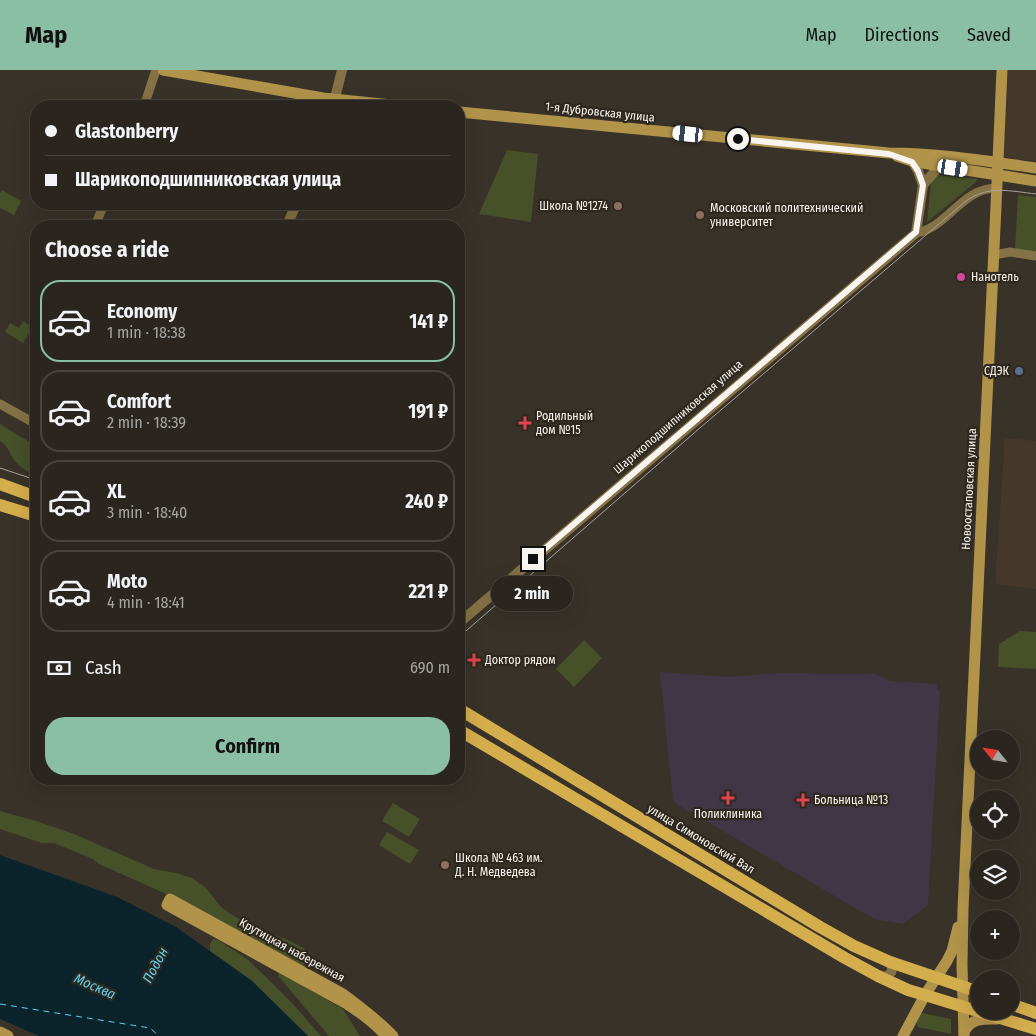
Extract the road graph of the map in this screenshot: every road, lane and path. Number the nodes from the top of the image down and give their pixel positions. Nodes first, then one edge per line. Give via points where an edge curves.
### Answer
1 (156, 70) edge
2 (163, 70) edge
3 (342, 70) edge
4 (1002, 70) edge
5 (146, 100) edge
6 (319, 100) edge
7 (335, 100) edge
8 (465, 113) edge
9 (889, 154) junction
10 (912, 162) junction
11 (998, 163) junction
12 (940, 166) junction
13 (1036, 168) edge
14 (998, 176) junction
15 (1036, 181) edge
16 (923, 185) junction
17 (997, 188) junction
18 (916, 232) junction
19 (994, 255) junction
20 (1036, 256) edge
21 (0, 404) edge
22 (30, 421) edge
23 (0, 484) edge
24 (30, 495) edge
25 (0, 505) edge
26 (30, 514) edge
27 (465, 618) edge
28 (465, 713) edge
29 (465, 733) edge
30 (511, 740) junction
31 (502, 755) junction
32 (963, 908) junction
33 (886, 960) junction
34 (878, 976) junction
35 (936, 978) junction
36 (963, 987) junction
37 (970, 989) edge
38 (925, 995) junction
39 (963, 1007) junction
40 (1020, 1007) edge
41 (970, 1009) edge
42 (1036, 1013) edge
43 (975, 1020) edge
44 (1007, 1020) edge
45 (1036, 1029) edge
46 (0, 1032) edge
47 (964, 1034) edge
48 (8, 1036) edge
49 (386, 1036) edge
50 (393, 1036) edge
51 (903, 1036) edge

1 - 5 street
2 - 6 main road
3 - 7 street
4 - 11 main road, Новоостаповская улица
8 - 9 main road, 1-я Дубровская улица
9 - 10 main road, 1-я Дубровская улица
9 - 11 main road, 1-я Дубровская улица via 921,154
10 - 12 main road, 1-я Дубровская улица
10 - 16 street
11 - 13 main road
11 - 14 main road, Новоостаповская улица
12 - 14 main road, 1-я Дубровская улица
12 - 16 street
14 - 15 main road
14 - 17 main road, Новоостаповская улица
16 - 18 street
17 - 18 street, Шарикоподшипниковская улица via 976,192 934,226
17 - 19 main road, Новоостаповская улица
18 - 27 street, Шарикоподшипниковская улица
19 - 20 street via 1010,252
19 - 32 main road, Новоостаповская улица
21 - 22 street
23 - 24 main road
25 - 26 main road
28 - 30 main road, улица Симоновский Вал
29 - 31 main road
30 - 31 street via 514,751 509,756
30 - 33 main road, улица Симоновский Вал via 820,927
31 - 34 main road
32 - 35 main road, Новоостаповская улица via 952,951
32 - 36 main road, Новоостаповская улица
33 - 34 street via 892,972
33 - 35 main road, улица Симоновский Вал
34 - 38 main road
35 - 36 main road, улица Симоновский Вал
35 - 38 main road, Новоостаповская улица
36 - 37 main road, улица Симоновский Вал
36 - 39 main road, Новоостаповская улица
38 - 39 main road
38 - 51 main road, Новоостаповская улица
39 - 41 main road
39 - 47 main road, Новоостаповская улица
40 - 42 main road
43 - 47 main road
44 - 45 main road
46 - 48 main road
49 - 50 main road, Крутицкая набережная via 347,1004 169,902 342,994

